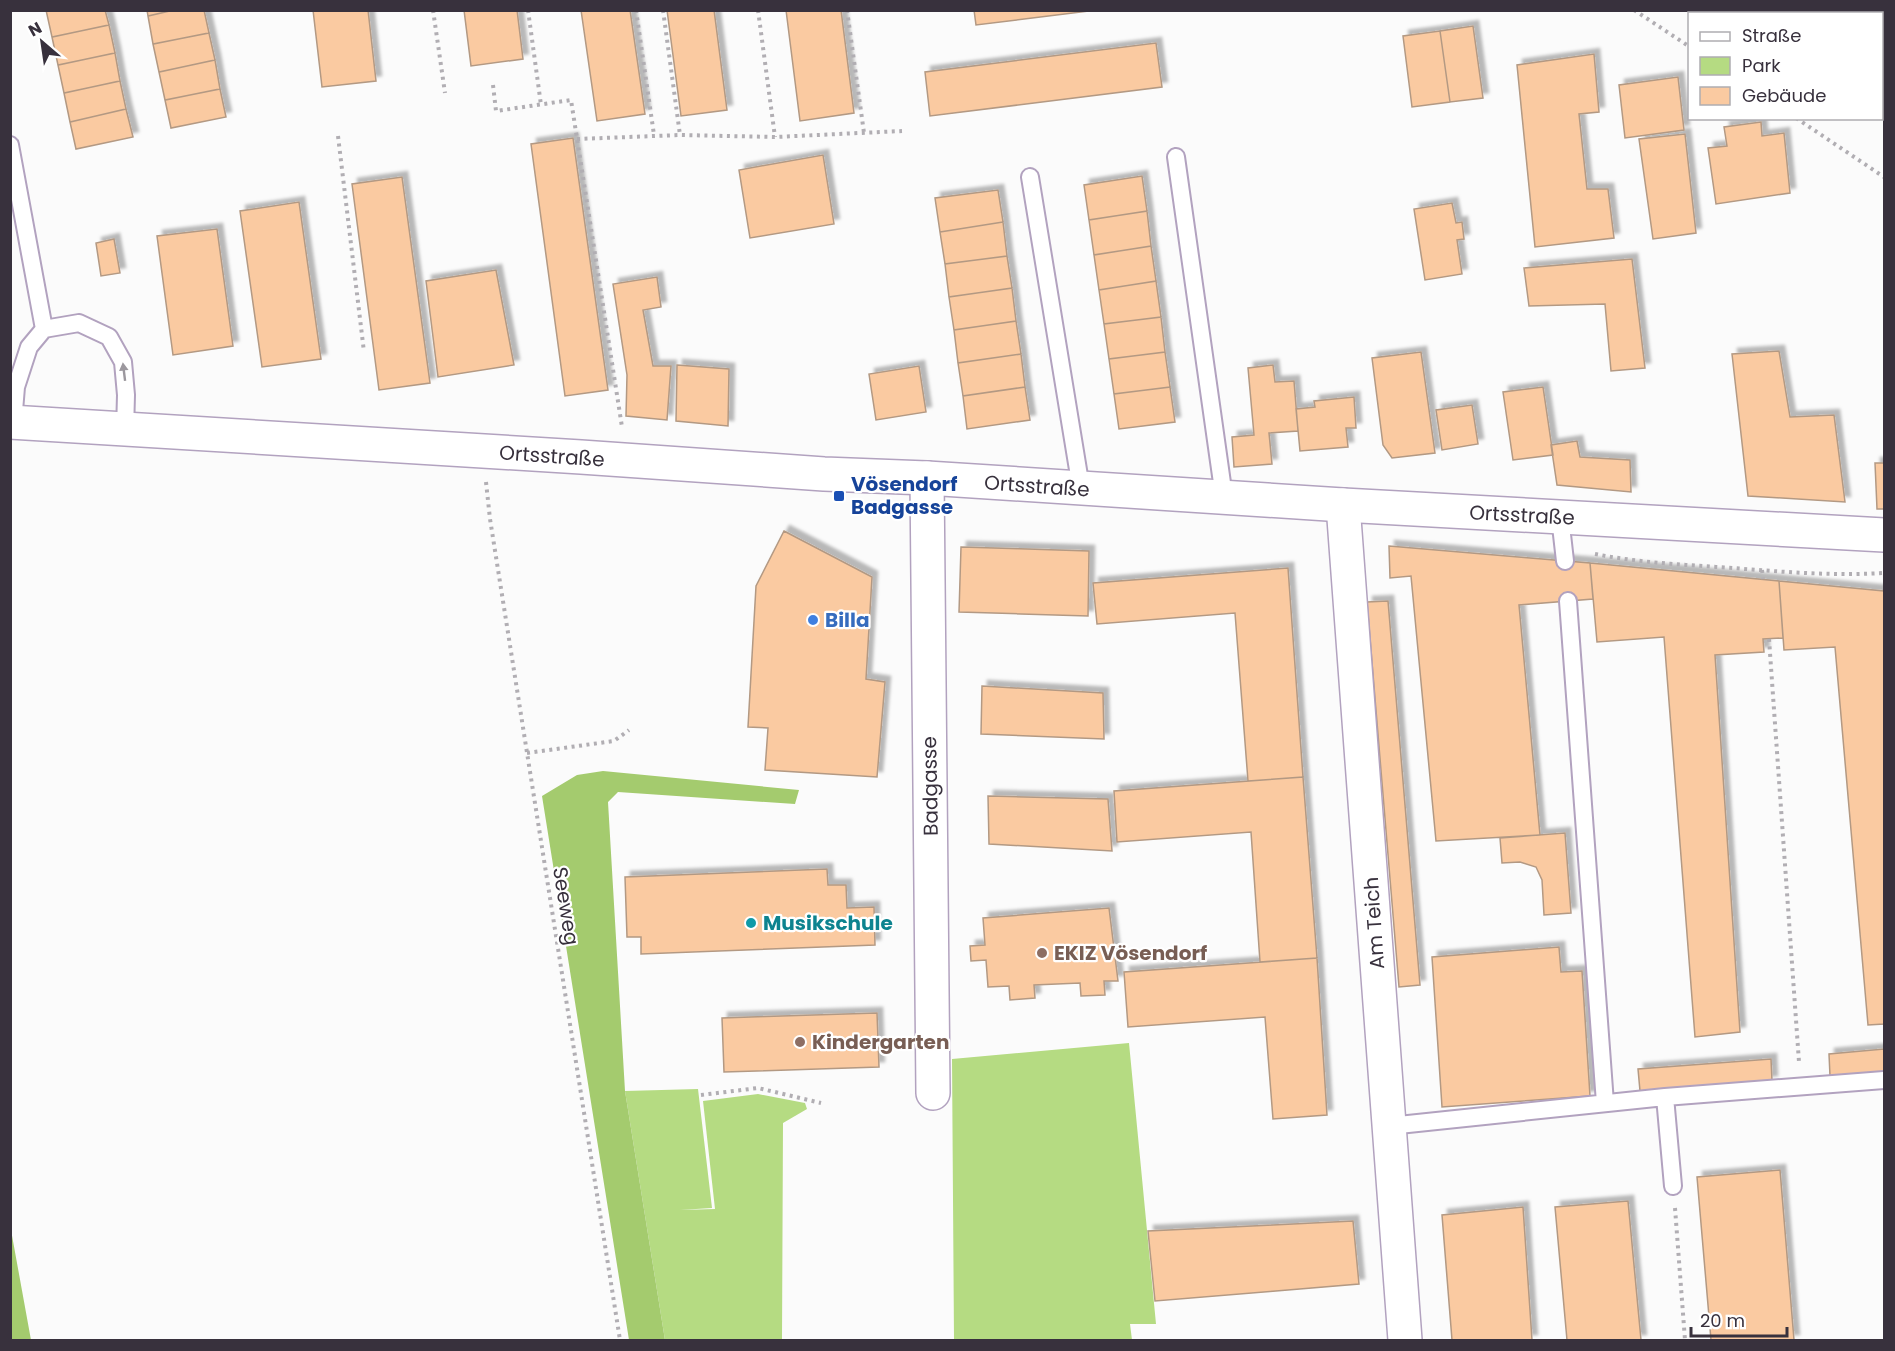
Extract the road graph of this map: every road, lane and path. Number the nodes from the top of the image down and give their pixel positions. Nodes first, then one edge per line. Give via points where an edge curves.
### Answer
1 (433, 10) edge
2 (528, 10) edge
3 (636, 10) edge
4 (663, 10) edge
5 (758, 10) edge
6 (847, 10) edge
7 (1634, 10) edge
8 (1688, 46) edge
9 (493, 85) dead end
10 (445, 93) dead end
11 (541, 105) junction
12 (1799, 120) edge
13 (902, 131) dead end
14 (864, 133) junction
15 (654, 135) junction
16 (680, 135) junction
17 (338, 136) dead end
18 (775, 137) junction
19 (577, 139) junction
20 (10, 145) edge
21 (1176, 157) dead end
22 (1030, 177) dead end
23 (1884, 177) edge
24 (44, 330) junction
25 (364, 352) dead end
26 (12, 422) edge
27 (621, 427) dead end
28 (125, 430) junction
29 (485, 475) dead end
30 (927, 478) junction
31 (1081, 488) junction
32 (1224, 497) junction
33 (1344, 505) junction
34 (1560, 517) junction
35 (1884, 535) edge
36 (1565, 561) dead end
37 (1762, 570) dead end
38 (1763, 579) dead end
39 (1568, 601) dead end
40 (1769, 639) dead end
41 (630, 730) dead end
42 (527, 753) junction
43 (1884, 1080) edge
44 (1800, 1086) junction
45 (933, 1093) dead end
46 (701, 1095) dead end
47 (1665, 1096) junction
48 (821, 1103) dead end
49 (1605, 1103) junction
50 (1389, 1126) junction
51 (1673, 1186) joint
52 (621, 1341) edge
53 (1405, 1341) edge
54 (1685, 1341) edge

1 - 10 path
2 - 11 path
3 - 15 path
4 - 16 path
5 - 18 path
6 - 14 path
7 - 8 path
9 - 11 path via 496,111
11 - 19 path via 572,100
12 - 23 path
13 - 14 path
14 - 18 path
15 - 16 path
15 - 19 path
16 - 18 path
17 - 25 path
19 - 27 path
20 - 24 lane
21 - 32 lane
22 - 31 lane
24 - 26 lane via 29,347 16,387
28 -> 24 lane via 123,362 109,337 79,323
26 - 28 street, Ortsstraße
28 - 30 street, Ortsstraße
29 - 42 path, Seeweg
30 - 31 street, Ortsstraße
30 - 45 street, Badgasse
31 - 32 street, Ortsstraße
32 - 33 street, Ortsstraße
33 - 34 street, Ortsstraße
33 - 50 street, Am Teich
34 - 35 street, Ortsstraße
34 - 36 lane
37 - 38 path
39 - 49 lane
40 - 44 path
41 - 42 path via 614,741
42 - 52 path, Seeweg
43 - 44 lane
44 - 47 lane
46 - 48 path via 758,1088
47 - 49 lane
47 - 51 lane
49 - 50 lane
50 - 53 street, Am Teich
51 - 54 path

